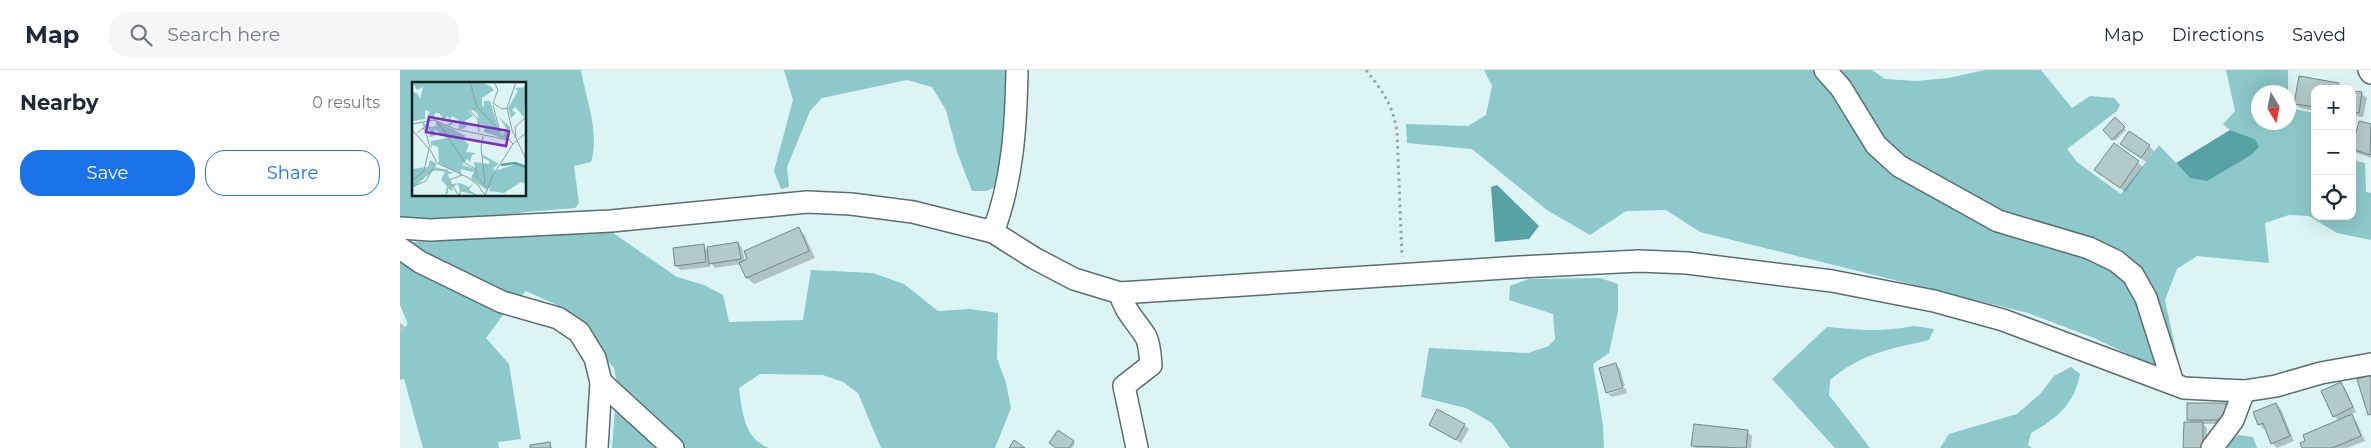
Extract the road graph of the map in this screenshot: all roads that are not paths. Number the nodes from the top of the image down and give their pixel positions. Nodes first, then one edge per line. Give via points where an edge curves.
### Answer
1 (1017, 70) edge
2 (1825, 70) edge
3 (400, 228) edge
4 (993, 232) junction
5 (400, 248) edge
6 (1120, 293) junction
7 (2371, 364) edge
8 (601, 382) junction
9 (2173, 384) junction
10 (2244, 391) junction
11 (597, 448) edge
12 (673, 448) edge
13 (1137, 448) edge
14 (2212, 448) edge

1 - 4 street via 1014,144 1003,206
2 - 9 street via 1842,88 1876,145 1899,166 1998,222 2089,248 2116,261 2133,275 2146,298
3 - 4 street via 430,230 611,221 807,202 913,212
4 - 6 street via 1074,279
5 - 8 street via 420,262 502,302 558,318 579,332 595,358
6 - 9 street via 1639,261 1687,262 1832,281 1934,301 2003,320
6 - 13 street via 1123,304 1147,339 1150,353 1151,365 1124,386
7 - 10 street
8 - 11 street
8 - 12 street
9 - 10 street via 2184,388
10 - 14 street via 2233,420

